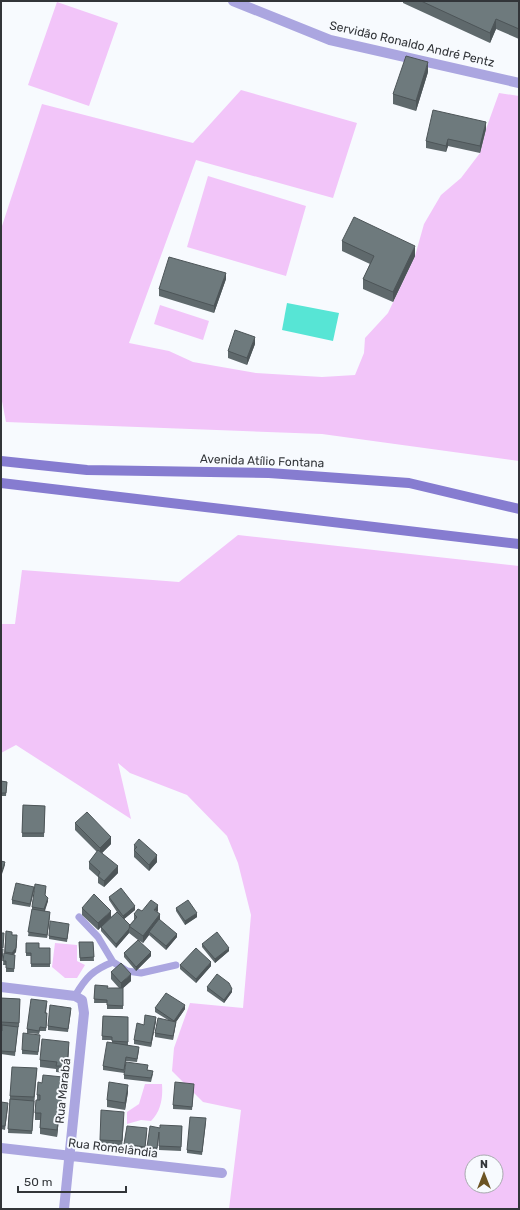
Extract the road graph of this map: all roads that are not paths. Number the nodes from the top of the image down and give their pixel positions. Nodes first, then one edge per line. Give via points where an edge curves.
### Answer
1 (232, 1) edge
2 (519, 83) edge
3 (1, 461) edge
4 (1, 483) edge
5 (519, 509) edge
6 (519, 544) edge
7 (79, 917) dead end
8 (114, 962) junction
9 (176, 965) dead end
10 (1, 987) edge
11 (79, 998) junction
12 (1, 1148) edge
13 (69, 1156) junction
14 (222, 1174) dead end
15 (64, 1209) edge

1 - 2 street, Servidão Ronaldo André Pentz via 330,40
3 - 5 main road, Avenida Atílio Fontana via 87,470 269,473 409,483
4 - 6 main road
7 - 8 lane via 98,937
8 - 9 lane via 127,971 141,973
8 - 11 lane via 96,969 84,981
10 - 11 street
11 - 13 street, Rua Marabá via 84,1014
12 - 13 street, Rua Romelândia
13 - 14 street, Rua Romelândia
13 - 15 street, Rua Marabá

